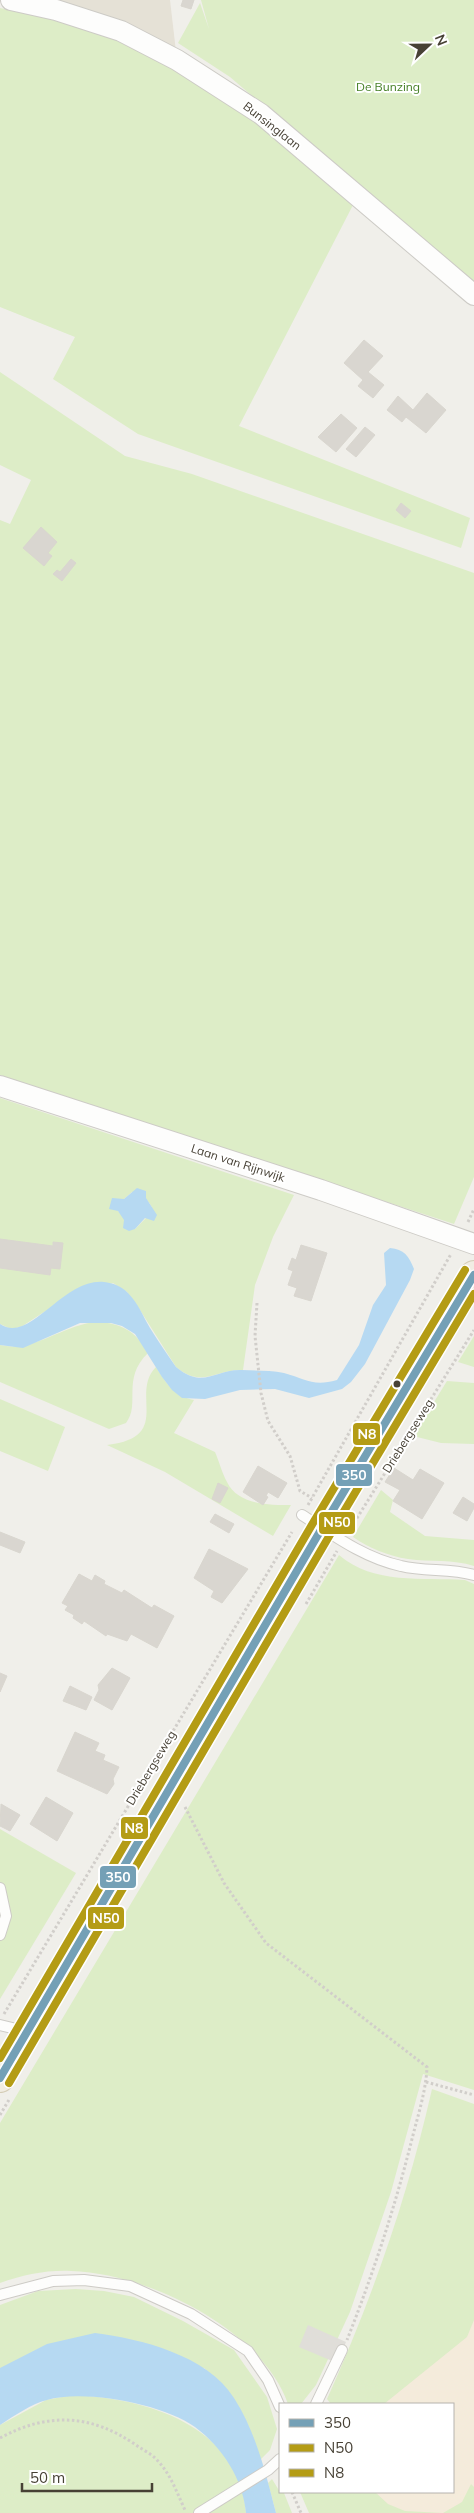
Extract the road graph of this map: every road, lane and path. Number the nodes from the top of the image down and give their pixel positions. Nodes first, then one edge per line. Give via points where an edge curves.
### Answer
1 (11, 0) edge
2 (474, 295) edge
3 (0, 1086) edge
4 (468, 1241) edge
5 (474, 1275) edge
6 (257, 1303) dead end
7 (474, 1330) edge
8 (312, 1498) junction
9 (322, 1528) junction
10 (474, 1575) edge
11 (185, 1807) dead end
12 (0, 1888) edge
13 (0, 1935) edge
14 (0, 2021) edge
15 (0, 2025) edge
16 (28, 2032) junction
17 (0, 2078) edge
18 (426, 2082) junction
19 (474, 2095) edge
20 (0, 2295) edge
21 (342, 2350) joint
22 (316, 2403) edge
23 (279, 2404) edge
24 (0, 2438) edge
25 (279, 2460) edge
26 (292, 2493) edge
27 (186, 2513) edge
28 (199, 2513) edge
29 (301, 2513) edge

1 - 2 street, Bunsinglaan via 122,31 177,60 261,114
3 - 4 street, Laan van Rijnwijk
4 - 8 path
5 - 9 main road, Driebergseweg
6 - 8 path via 255,1336 268,1421 290,1456 300,1491
7 - 9 path, Driebergseweg
8 - 9 path
9 - 10 lane via 377,1560 403,1567
9 - 14 path, Driebergseweg
9 - 16 main road, Driebergseweg
11 - 18 path via 224,1883 266,1943 427,2067
12 - 13 lane via 6,1916
15 - 16 lane
16 - 17 main road, Driebergseweg
18 - 19 path
18 - 21 path via 405,2167 370,2283
20 - 23 lane via 53,2281 84,2280 130,2286 192,2314 248,2351 268,2380
21 - 22 lane
24 - 27 path via 14,2430 52,2420 70,2418 89,2422 126,2438 157,2459 171,2478
25 - 28 lane
26 - 29 path

